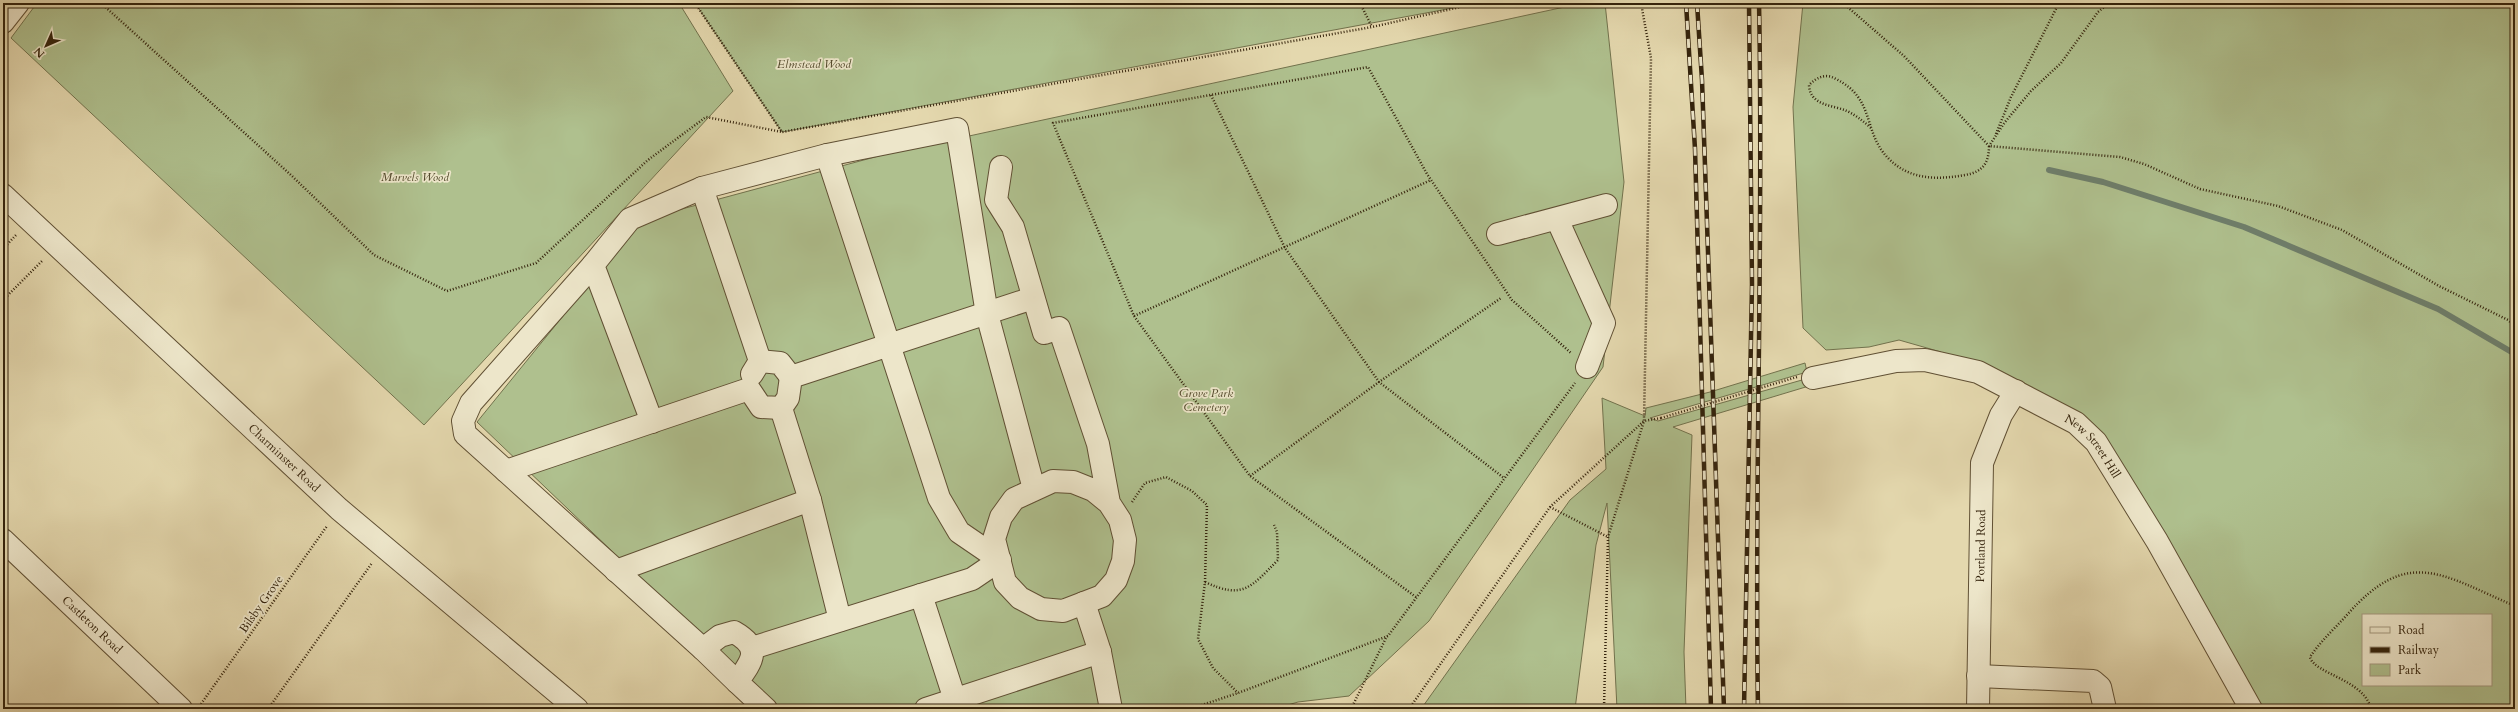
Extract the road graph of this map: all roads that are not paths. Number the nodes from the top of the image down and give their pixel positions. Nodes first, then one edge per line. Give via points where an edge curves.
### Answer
1 (18, 3) edge
2 (3, 22) edge
3 (827, 155) junction
4 (1001, 167) dead end
5 (702, 188) junction
6 (3, 195) edge
7 (1606, 206) dead end
8 (1557, 219) junction
9 (1498, 234) dead end
10 (593, 264) junction
11 (1033, 298) junction
12 (987, 314) junction
13 (888, 344) junction
14 (760, 361) junction
15 (1586, 367) road end
16 (791, 377) junction
17 (1805, 378) road end
18 (749, 389) junction
19 (2016, 391) junction
20 (781, 408) junction
21 (652, 422) junction
22 (506, 471) junction
23 (1034, 489) junction
24 (810, 500) junction
25 (1114, 512) junction
26 (3, 540) edge
27 (1000, 560) junction
28 (616, 571) junction
29 (921, 595) junction
30 (1084, 603) junction
31 (840, 620) junction
32 (752, 648) junction
33 (703, 649) junction
34 (1100, 652) junction
35 (1978, 676) junction
36 (737, 682) junction
37 (957, 704) edge
38 (181, 709) edge
39 (577, 709) edge
40 (766, 709) edge
41 (926, 709) edge
42 (1111, 709) edge
43 (1978, 709) edge
44 (2104, 709) edge
45 (2251, 709) edge

1 - 2 street
3 - 5 street
3 - 12 street via 957,129
3 - 13 street
4 - 11 street via 996,200 1013,227
5 - 10 street via 630,219
5 - 14 street
6 - 39 street, Charminster Road via 339,509
7 - 8 street
8 - 9 street
8 - 15 street via 1604,323
10 - 21 street
10 - 22 street via 471,404 463,420 465,434
11 - 12 street
11 - 25 street via 1044,333 1059,328 1098,444
12 - 13 street
12 - 23 street
13 - 16 street
13 - 27 street via 939,498 959,532
14 - 16 street via 780,363
14 - 18 street via 752,373
16 - 20 street via 788,398
17 - 19 street, New Street Hill via 1896,361 1925,360 1978,372
18 - 20 street via 761,407
18 - 21 street
19 - 35 street, Portland Road via 2001,415 1982,462
19 - 45 street, New Street Hill via 2076,423 2096,442 2157,541
20 - 24 street
21 - 22 street
22 - 28 street
23 - 25 street via 1053,481 1074,482 1093,490
23 - 27 street via 1014,499 1001,517 994,539
24 - 28 street
24 - 31 street
25 - 30 street via 1125,540 1123,561 1116,580 1102,596
26 - 38 street, Castleton Road
27 - 29 street via 972,579
27 - 30 street via 1005,582 1020,598 1040,608 1063,611
28 - 33 street
29 - 31 street
29 - 37 street
30 - 34 street
31 - 32 street
32 - 33 street via 745,638 734,632 720,636
32 - 36 street via 750,662
33 - 36 street
34 - 37 street
34 - 42 street
35 - 43 street, Portland Road
35 - 44 street via 2093,681 2100,687
36 - 40 street
37 - 41 street

